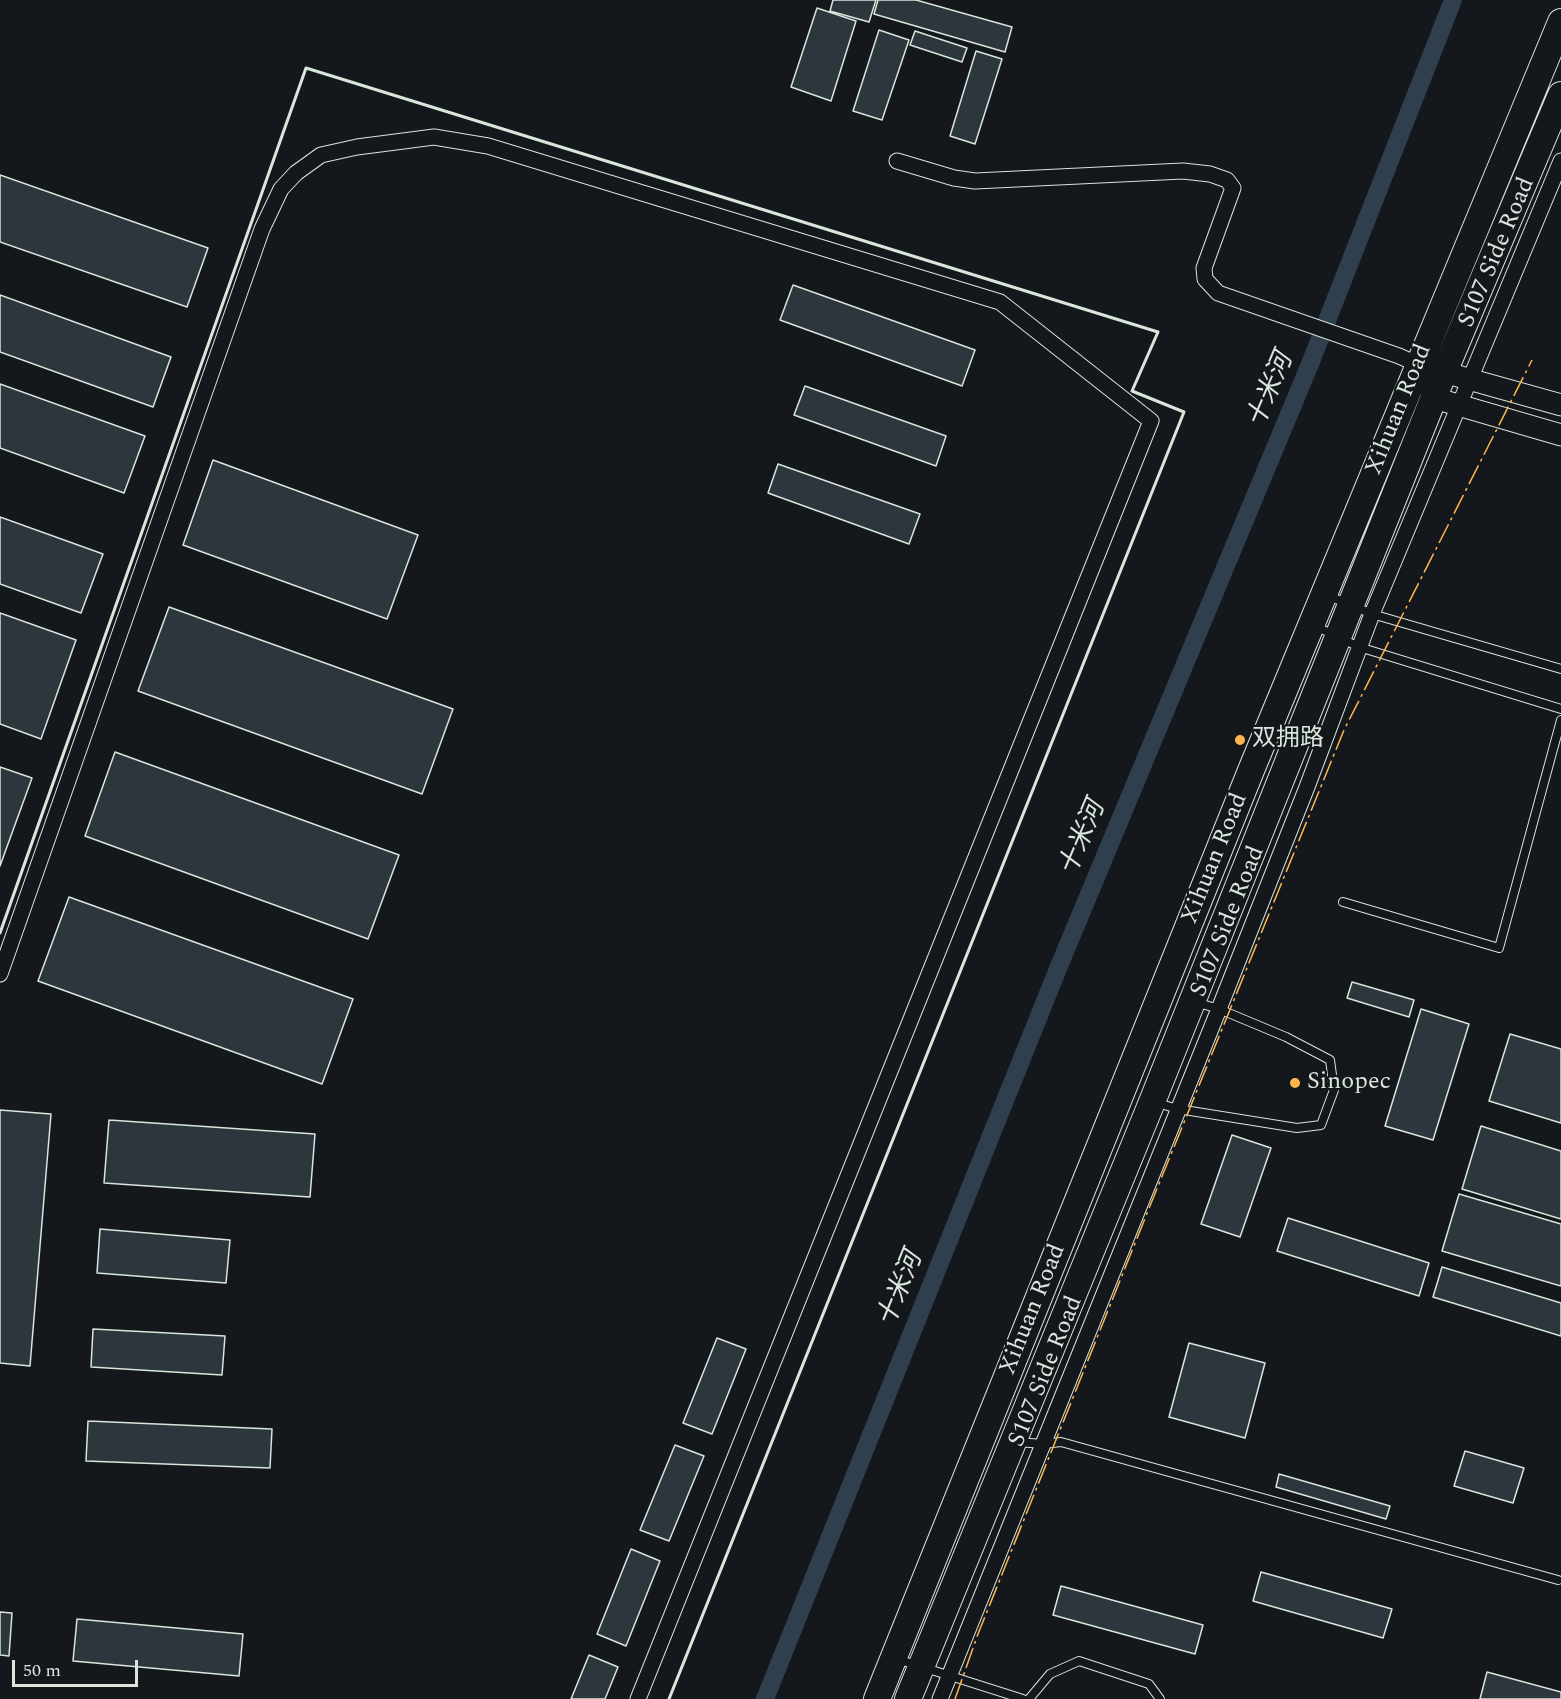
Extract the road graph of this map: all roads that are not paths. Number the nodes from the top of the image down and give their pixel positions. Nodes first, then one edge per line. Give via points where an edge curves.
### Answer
1 (1561, 22) edge
2 (1561, 95) edge
3 (897, 161) dead end
4 (1561, 161) edge
5 (1419, 365) junction
6 (1444, 372) junction
7 (1469, 379) junction
8 (1446, 402) junction
9 (1561, 405) edge
10 (1561, 435) edge
11 (1324, 594) junction
12 (1362, 609) junction
13 (1311, 624) junction
14 (1349, 642) junction
15 (1561, 669) edge
16 (1561, 709) edge
17 (1561, 720) edge
18 (1343, 902) dead end
19 (0, 974) edge
20 (1192, 1001) junction
21 (1219, 1009) junction
22 (1152, 1102) junction
23 (1178, 1108) junction
24 (1012, 1442) junction
25 (1043, 1444) junction
26 (1558, 1580) dead end
27 (893, 1658) junction
28 (921, 1666) junction
29 (949, 1676) junction
30 (638, 1699) edge
31 (877, 1699) edge
32 (908, 1699) edge
33 (940, 1699) edge
34 (1023, 1699) edge
35 (1029, 1699) edge
36 (1160, 1699) edge

1 - 5 highway, Xihuan Road
2 - 6 highway, Xihuan Road
3 - 5 street via 975,181 1183,171 1227,180 1233,188 1204,268 1206,279 1218,293
4 - 7 street, S107 Side Road
5 - 6 main road
5 - 8 main road
5 - 11 highway, Xihuan Road
6 - 7 main road
6 - 8 highway, Xihuan Road
7 - 8 street, S107 Side Road
7 - 9 main road
8 - 10 main road
8 - 12 highway, Xihuan Road
11 - 12 lane
11 - 13 highway, Xihuan Road
12 - 14 highway, Xihuan Road
12 - 15 lane
13 - 14 lane
13 - 27 highway, Xihuan Road
14 - 16 lane
14 - 20 highway, Xihuan Road
14 - 21 street, S107 Side Road via 1307,787
17 - 18 lane via 1499,948
19 - 30 street via 262,229 281,189 321,155 434,137 488,146 1000,302 1150,421
20 - 21 lane
20 - 22 highway, Xihuan Road
21 - 23 street, S107 Side Road
21 - 23 lane via 1286,1036 1330,1060 1334,1090 1321,1125 1297,1128
22 - 23 lane
22 - 24 highway, Xihuan Road
23 - 25 street, S107 Side Road
24 - 25 lane
24 - 28 highway, Xihuan Road
25 - 26 lane via 1061,1442
25 - 29 street, S107 Side Road
27 - 28 lane
27 - 31 highway, Xihuan Road
28 - 29 lane
28 - 32 highway, Xihuan Road
29 - 33 street, S107 Side Road
29 - 34 lane
35 - 36 lane via 1050,1674 1079,1661 1149,1684

